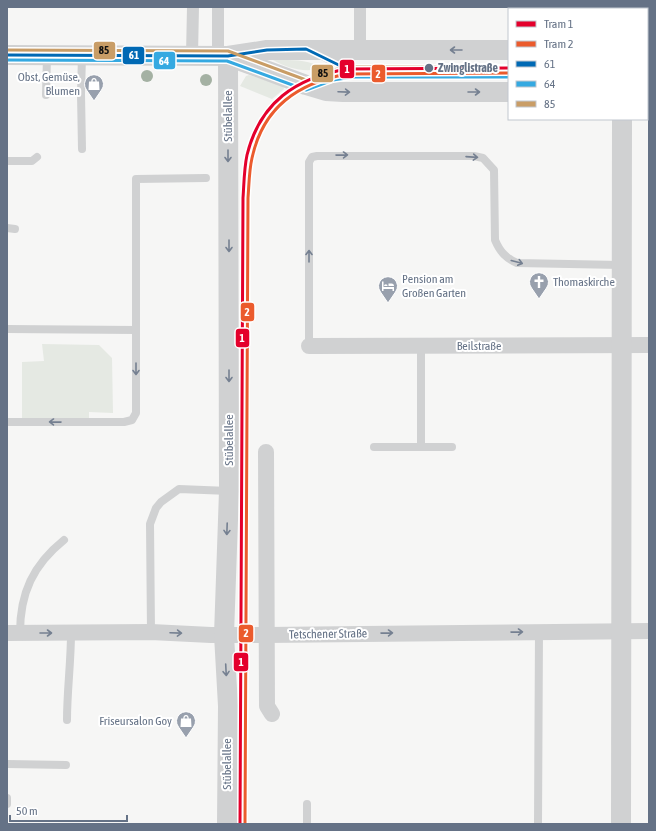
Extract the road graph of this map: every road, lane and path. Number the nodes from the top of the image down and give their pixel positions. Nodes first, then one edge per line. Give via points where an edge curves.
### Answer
1 (193, 7) edge
2 (218, 7) edge
3 (360, 7) edge
4 (306, 49) junction
5 (360, 50) junction
6 (508, 50) edge
7 (7, 55) edge
8 (47, 55) junction
9 (82, 55) junction
10 (192, 55) junction
11 (223, 56) junction
12 (353, 72) junction
13 (508, 72) edge
14 (306, 84) junction
15 (508, 92) edge
16 (46, 95) dead end
17 (622, 120) edge
18 (82, 150) dead end
19 (37, 157) dead end
20 (7, 161) edge
21 (206, 178) dead end
22 (621, 265) junction
23 (7, 329) edge
24 (136, 330) junction
25 (649, 345) edge
26 (309, 346) joint
27 (421, 346) junction
28 (621, 346) junction
29 (7, 422) edge
30 (374, 447) dead end
31 (421, 447) junction
32 (452, 447) dead end
33 (266, 452) dead end
34 (229, 490) junction
35 (64, 540) dead end
36 (622, 631) junction
37 (649, 631) edge
38 (71, 632) junction
39 (151, 632) junction
40 (539, 632) junction
41 (14, 633) edge
42 (224, 635) junction
43 (266, 635) junction
44 (272, 714) dead end
45 (67, 720) dead end
46 (7, 764) edge
47 (66, 765) dead end
48 (7, 798) edge
49 (7, 804) edge
50 (307, 804) dead end
51 (227, 824) edge
52 (307, 824) edge
53 (538, 824) edge
54 (621, 824) edge

1 - 10 street
2 - 11 street
3 - 5 street
4 - 5 street
4 - 11 street via 267,50
4 - 12 lane
6 -> 5 street
7 - 8 street
8 - 9 street
8 - 16 lane
9 - 10 street
9 - 18 lane
10 - 11 street
11 - 14 street
11 -> 34 street, Stübelallee
12 - 13 lane
12 - 14 lane via 332,75
14 -> 15 street via 326,91 343,92
17 - 22 street
19 - 20 lane via 32,160
21 - 24 lane via 136,178
26 -> 22 lane via 312,157 483,158 494,170 495,240 499,250 508,259 517,263
22 - 28 street
23 - 24 lane
24 -> 29 lane via 136,413 132,420
25 - 28 street, Beilstraße
26 - 27 street, Beilstraße
27 - 28 street, Beilstraße
27 - 31 lane
28 - 36 street
30 - 31 lane
31 - 32 lane
33 - 43 street
34 - 39 lane via 179,489 156,508 150,524
34 -> 42 street, Stübelallee
35 - 41 lane via 38,566 24,596
36 - 37 street, Tetschener Straße
36 - 40 street, Tetschener Straße
36 - 54 street
38 - 39 street, Tetschener Straße
41 -> 38 street, Tetschener Straße
38 - 45 lane
39 -> 42 street, Tetschener Straße
43 -> 40 street, Tetschener Straße
40 - 53 lane
42 - 43 street, Tetschener Straße
42 -> 51 street, Stübelallee via 228,706
43 - 44 street via 266,706
46 - 47 lane
48 - 49 lane
50 - 52 lane

